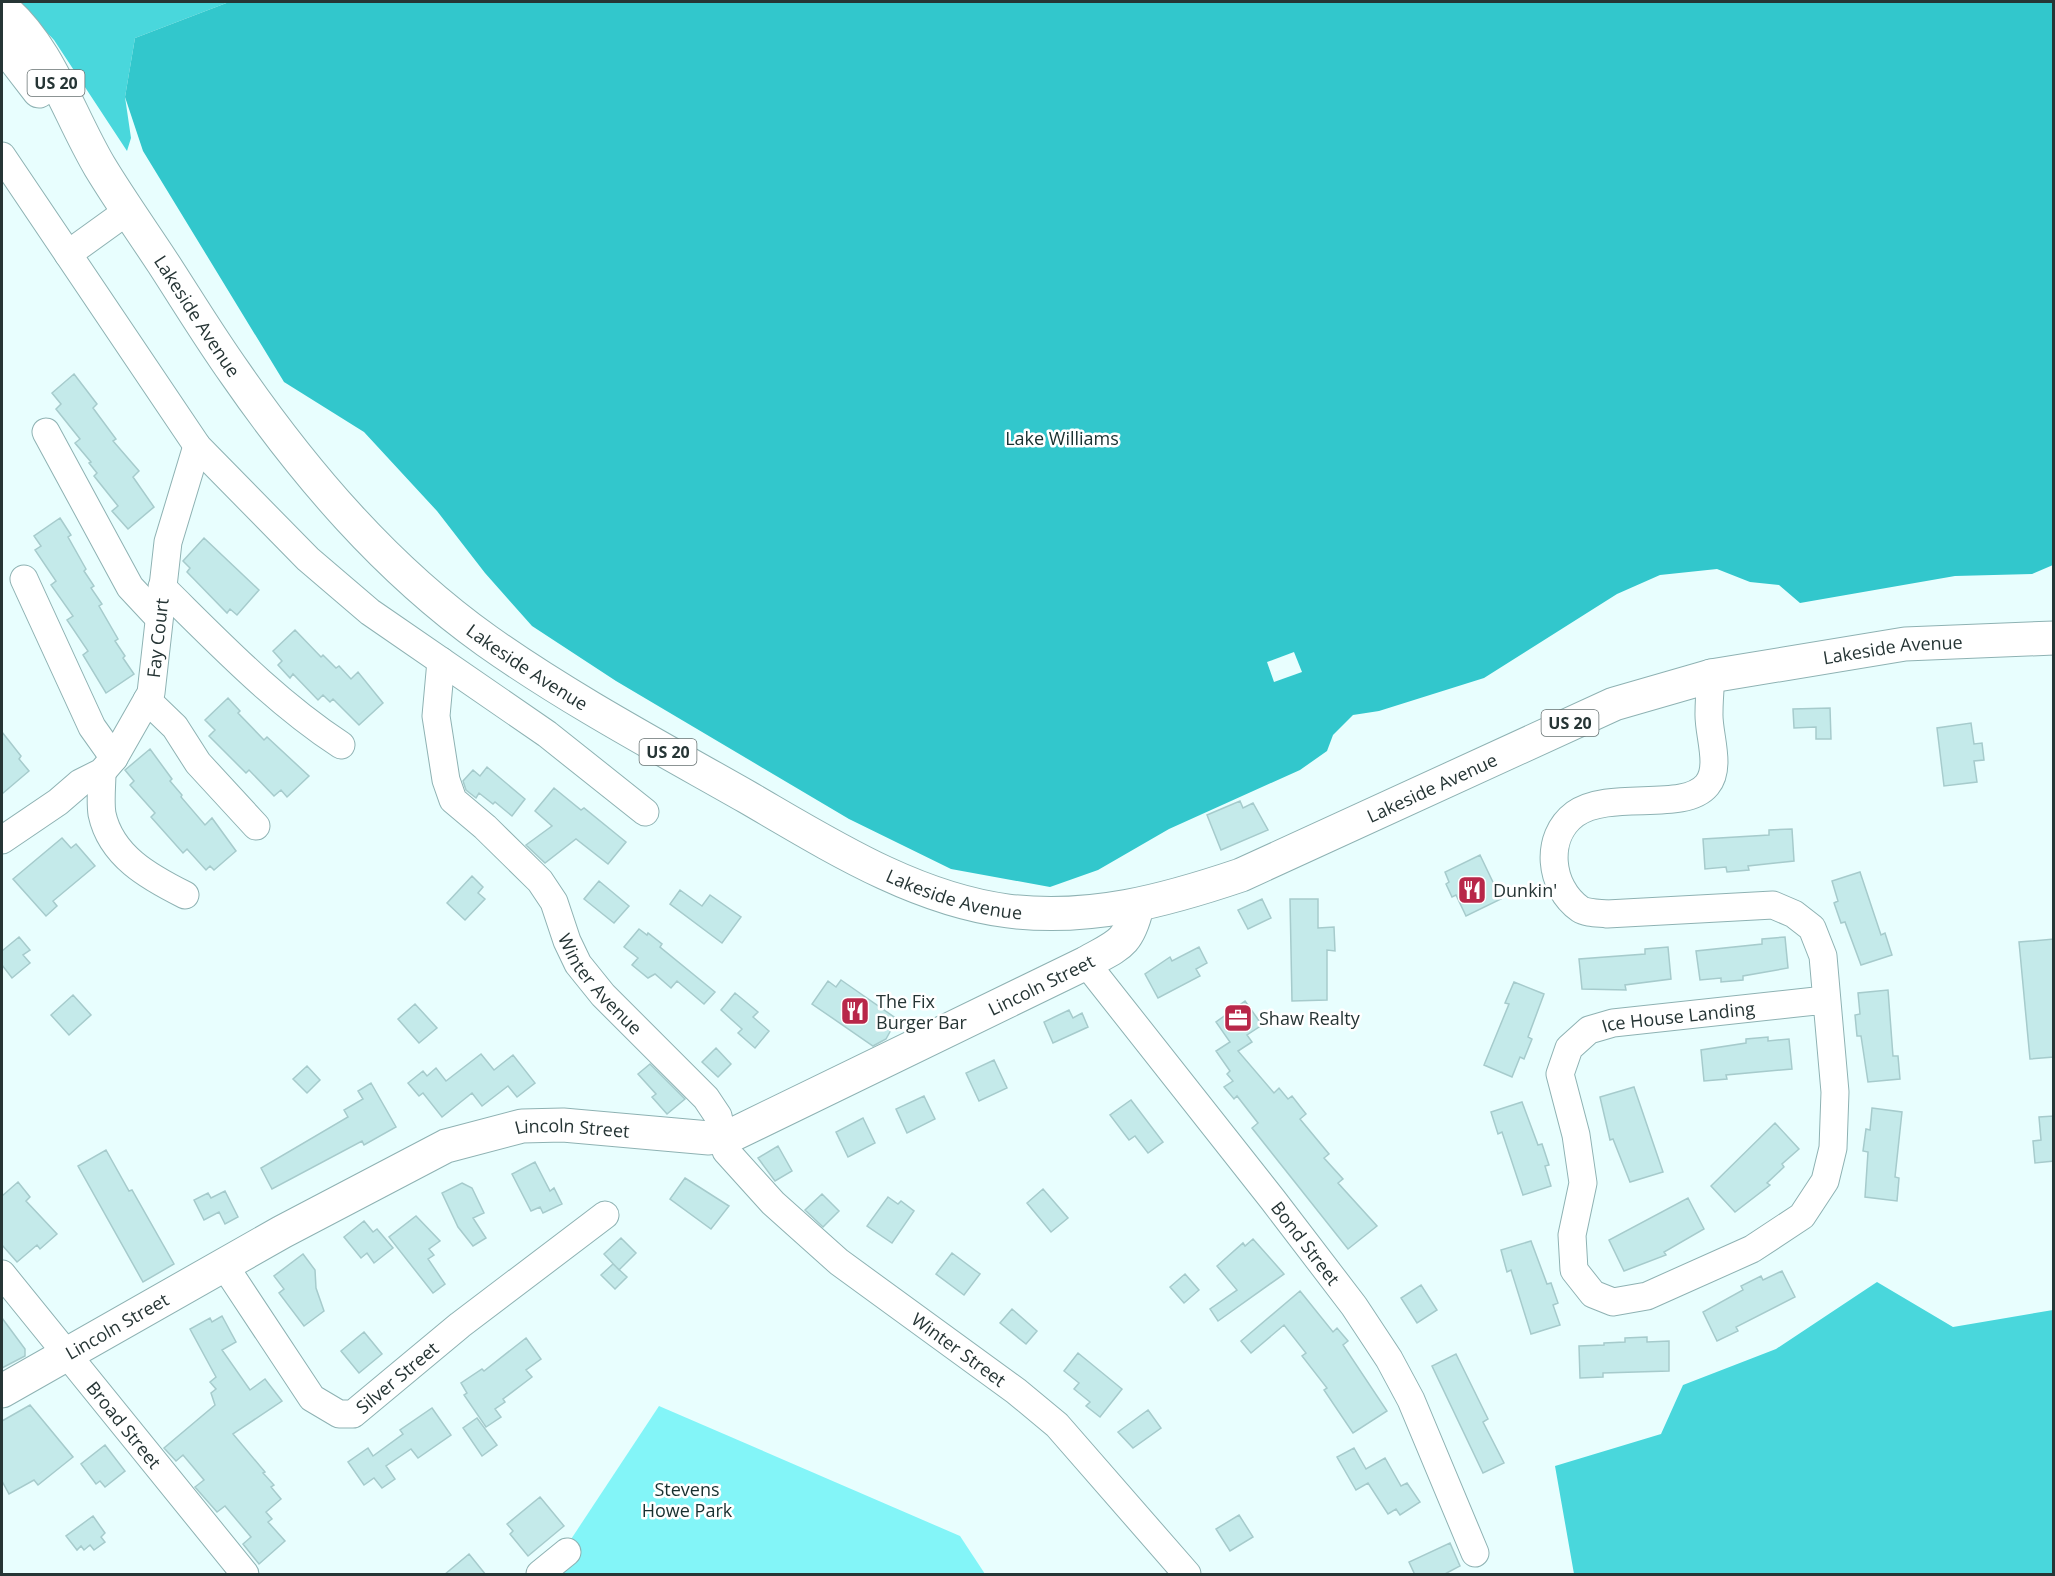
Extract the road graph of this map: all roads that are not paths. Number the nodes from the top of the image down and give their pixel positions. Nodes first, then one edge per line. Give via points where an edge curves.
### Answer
1 (2, 8) edge
2 (2, 42) edge
3 (2, 156) edge
4 (100, 166) junction
5 (129, 210) junction
6 (68, 254) junction
7 (46, 432) dead end
8 (197, 446) junction
9 (24, 579) dead end
10 (162, 587) junction
11 (158, 617) junction
12 (2054, 638) edge
13 (441, 661) junction
14 (1711, 676) junction
15 (147, 699) junction
16 (341, 745) dead end
17 (108, 765) junction
18 (645, 812) dead end
19 (256, 826) dead end
20 (2, 839) edge
21 (185, 895) dead end
22 (1137, 907) junction
23 (1086, 963) junction
24 (1825, 1000) junction
25 (721, 1137) junction
26 (605, 1215) dead end
27 (224, 1265) junction
28 (2, 1274) edge
29 (64, 1353) junction
30 (2, 1391) edge
31 (567, 1552) dead end
32 (1475, 1553) dead end
33 (245, 1575) edge
34 (540, 1575) edge
35 (1187, 1575) edge

1 - 4 main road, Lakeside Avenue / US 20 via 16,20 48,67
2 - 4 main road, Lakeside Avenue / US 20
3 - 6 street
4 - 5 main road, Lakeside Avenue / US 20
5 - 6 street
5 - 22 main road, Lakeside Avenue / US 20 via 234,373 323,489 417,584 486,640 573,697 838,849 916,885 953,899 1007,911 1094,913
6 - 8 street
7 - 11 street via 130,586
8 - 10 street, Fay Court via 168,542
8 - 13 street via 308,559 370,612
9 - 17 street
10 - 11 street, Fay Court
10 - 16 street via 263,685 303,720
11 - 15 street, Fay Court via 151,693
12 - 14 main road, Lakeside Avenue / US 20 via 1905,644
13 - 18 street via 547,734
13 - 25 street, Winter Avenue via 436,716 453,800 540,881 554,902 578,964 706,1098 718,1116
14 - 22 main road, Lakeside Avenue / US 20 via 1614,704 1241,875
14 - 24 street, Ice House Landing via 1708,715 1714,767 1708,784 1696,794 1596,803 1575,815 1558,833 1554,863 1561,888 1581,910 1607,914 1773,905 1812,927 1823,956
15 - 17 street, Fay Court
15 - 19 street via 175,727 198,763
17 - 20 street
17 - 21 street via 102,813 111,838 140,870
22 - 23 main road, Lincoln Street via 1124,941
23 - 25 main road, Lincoln Street via 732,1136
23 - 32 street, Bond Street via 1273,1200 1389,1359 1411,1400
24 - 24 street, Ice House Landing via 1835,1092 1833,1148 1825,1181 1802,1216 1752,1249 1647,1296 1613,1302 1593,1294 1574,1270 1572,1235 1583,1183 1576,1135 1560,1074 1569,1048 1589,1030 1613,1023
25 - 27 main road, Lincoln Street via 562,1125 522,1126 489,1134 432,1152
25 - 35 street, Winter Street via 726,1151 773,1203 839,1262 1057,1425
26 - 27 street, Silver Street via 460,1325 353,1414 339,1414 312,1398
27 - 29 main road, Lincoln Street
28 - 29 street, Broad Street
29 - 30 main road, Lincoln Street
29 - 33 street, Broad Street
31 - 34 street

